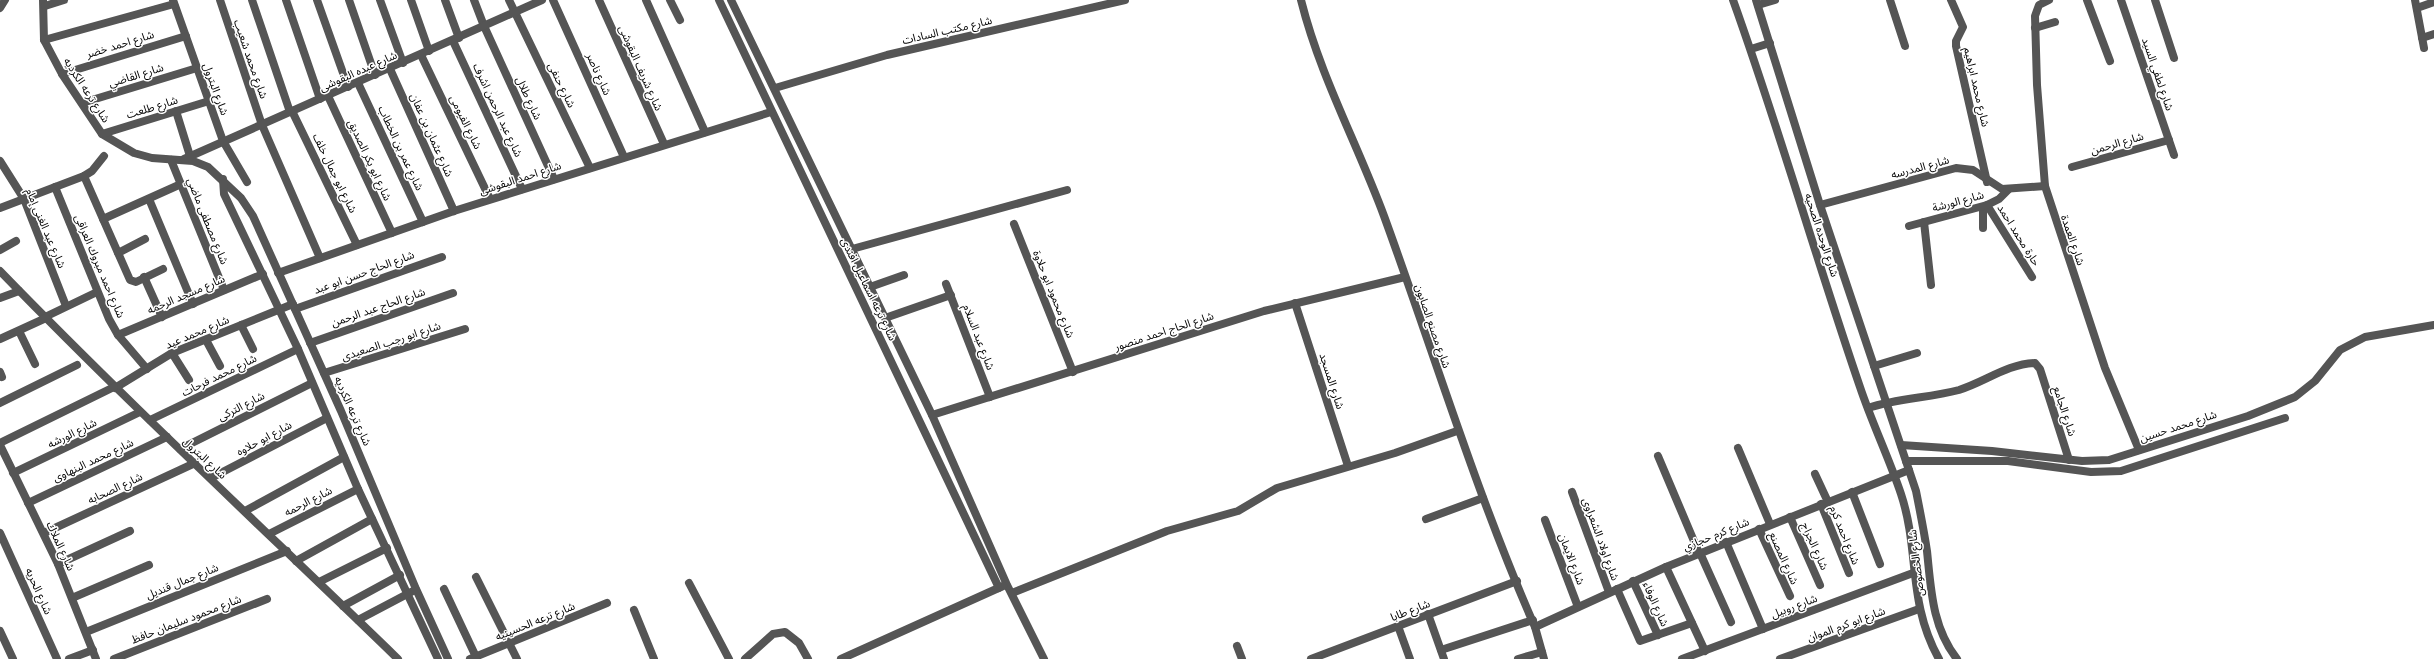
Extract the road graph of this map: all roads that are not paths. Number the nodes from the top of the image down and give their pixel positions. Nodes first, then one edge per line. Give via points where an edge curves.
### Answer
1 (5, 0) edge
2 (64, 0) edge
3 (220, 0) edge
4 (252, 0) edge
5 (286, 0) edge
6 (316, 0) edge
7 (348, 0) edge
8 (380, 0) edge
9 (411, 0) edge
10 (445, 0) edge
11 (474, 0) edge
12 (509, 0) edge
13 (542, 0) edge
14 (553, 0) edge
15 (599, 0) edge
16 (646, 0) edge
17 (670, 0) edge
18 (719, 0) edge
19 (730, 0) edge
20 (1125, 0) edge
21 (1301, 0) edge
22 (1733, 0) edge
23 (1775, 0) edge
24 (1890, 0) edge
25 (1951, 0) edge
26 (2049, 0) edge
27 (2086, 0) edge
28 (2121, 0) edge
29 (2155, 0) edge
30 (173, 2) edge
31 (2434, 2) edge
32 (44, 3) edge
33 (1757, 3) edge
34 (2416, 4) edge
35 (0, 8) edge
36 (514, 13) junction
37 (680, 20) dead end
38 (2055, 22) dead end
39 (484, 26) junction
40 (2035, 28) junction
41 (2434, 34) edge
42 (186, 36) junction
43 (2422, 38) junction
44 (456, 39) junction
45 (44, 40) junction
46 (1770, 43) junction
47 (1905, 46) dead end
48 (2424, 48) dead end
49 (1751, 49) junction
50 (430, 51) junction
51 (421, 55) junction
52 (2174, 58) dead end
53 (2110, 61) dead end
54 (403, 63) junction
55 (197, 68) junction
56 (390, 69) junction
57 (62, 74) junction
58 (375, 75) junction
59 (358, 82) junction
60 (348, 87) junction
61 (775, 88) junction
62 (324, 98) junction
63 (209, 101) junction
64 (82, 103) junction
65 (176, 111) junction
66 (291, 112) junction
67 (771, 112) junction
68 (262, 125) junction
69 (705, 132) junction
70 (102, 134) junction
71 (2169, 140) junction
72 (223, 142) junction
73 (664, 144) junction
74 (805, 153) junction
75 (2174, 155) dead end
76 (104, 156) dead end
77 (624, 157) junction
78 (187, 158) junction
79 (794, 158) junction
80 (171, 160) junction
81 (0, 161) edge
82 (2072, 167) dead end
83 (590, 168) junction
84 (84, 176) junction
85 (223, 179) junction
86 (554, 179) junction
87 (246, 182) dead end
88 (1987, 182) junction
89 (181, 184) junction
90 (2045, 186) junction
91 (55, 187) junction
92 (522, 189) junction
93 (1067, 190) dead end
94 (2008, 190) junction
95 (24, 199) junction
96 (149, 199) junction
97 (490, 199) junction
98 (1820, 204) junction
99 (1985, 206) junction
100 (0, 208) edge
101 (454, 211) junction
102 (103, 219) junction
103 (423, 222) junction
104 (1924, 222) junction
105 (1014, 224) dead end
106 (1909, 226) dead end
107 (1983, 228) dead end
108 (392, 233) junction
109 (145, 239) dead end
110 (16, 241) dead end
111 (357, 245) junction
112 (852, 249) junction
113 (0, 250) edge
114 (118, 253) junction
115 (442, 257) dead end
116 (320, 258) junction
117 (162, 269) dead end
118 (0, 271) edge
119 (278, 273) junction
120 (263, 274) junction
121 (904, 275) dead end
122 (1405, 277) junction
123 (2032, 277) dead end
124 (144, 278) junction
125 (946, 284) dead end
126 (1931, 285) dead end
127 (870, 286) junction
128 (19, 290) junction
129 (224, 290) junction
130 (97, 292) junction
131 (453, 293) dead end
132 (951, 295) junction
133 (0, 298) edge
134 (1295, 303) junction
135 (193, 304) junction
136 (66, 306) junction
137 (294, 307) junction
138 (280, 310) junction
139 (162, 317) junction
140 (45, 318) junction
141 (885, 318) junction
142 (241, 325) junction
143 (2434, 325) edge
144 (465, 329) dead end
145 (19, 330) junction
146 (118, 335) junction
147 (0, 339) edge
148 (206, 340) junction
149 (310, 343) junction
150 (253, 348) dead end
151 (298, 349) junction
152 (172, 353) junction
153 (1918, 353) dead end
154 (35, 364) dead end
155 (77, 364) dead end
156 (220, 366) dead end
157 (1874, 366) junction
158 (147, 369) junction
159 (1073, 372) junction
160 (324, 373) junction
161 (189, 380) dead end
162 (312, 383) junction
163 (114, 388) junction
164 (990, 397) junction
165 (1886, 402) junction
166 (0, 403) edge
167 (1868, 408) junction
168 (140, 412) junction
169 (932, 415) junction
170 (327, 418) junction
171 (2285, 418) dead end
172 (150, 420) junction
173 (1458, 432) junction
174 (167, 437) junction
175 (2160, 443) junction
176 (0, 444) edge
177 (1901, 445) junction
178 (1738, 448) dead end
179 (180, 449) junction
180 (2139, 450) junction
181 (1658, 456) dead end
182 (344, 457) junction
183 (2164, 457) junction
184 (3, 460) edge
185 (2069, 460) junction
186 (1906, 461) junction
187 (195, 463) junction
188 (1348, 466) junction
189 (1909, 470) junction
190 (13, 473) junction
191 (1815, 474) dead end
192 (1895, 476) junction
193 (211, 478) junction
194 (358, 489) junction
195 (1572, 492) dead end
196 (1852, 492) junction
197 (1484, 498) junction
198 (28, 503) junction
199 (1824, 503) junction
200 (245, 511) junction
201 (1790, 517) junction
202 (372, 519) junction
203 (1426, 519) dead end
204 (1545, 520) dead end
205 (1770, 524) junction
206 (1759, 529) junction
207 (130, 531) dead end
208 (0, 533) edge
209 (44, 533) junction
210 (269, 534) junction
211 (1726, 542) junction
212 (387, 548) junction
213 (287, 551) junction
214 (1700, 553) junction
215 (296, 561) junction
216 (58, 564) junction
217 (1880, 564) dead end
218 (149, 565) dead end
219 (1666, 567) junction
220 (1849, 573) dead end
221 (1913, 573) junction
222 (400, 575) junction
223 (476, 577) dead end
224 (1517, 581) junction
225 (1633, 581) junction
226 (319, 582) junction
227 (689, 583) dead end
228 (1007, 584) junction
229 (1820, 585) dead end
230 (999, 588) junction
231 (444, 589) dead end
232 (1617, 589) junction
233 (413, 591) junction
234 (1609, 592) junction
235 (1012, 593) junction
236 (1790, 596) dead end
237 (72, 598) junction
238 (267, 600) dead end
239 (607, 603) dead end
240 (343, 606) junction
241 (1578, 607) junction
242 (1919, 609) junction
243 (634, 610) dead end
244 (1428, 614) junction
245 (358, 620) junction
246 (1731, 622) dead end
247 (1692, 623) junction
248 (1534, 624) junction
249 (1398, 626) junction
250 (1763, 629) junction
251 (0, 630) edge
252 (86, 632) junction
253 (1658, 635) junction
254 (509, 643) junction
255 (1237, 646) dead end
256 (93, 650) junction
257 (1334, 650) junction
258 (1441, 650) junction
259 (1705, 650) junction
260 (1543, 655) edge
261 (474, 658) edge
262 (13, 659) edge
263 (57, 659) edge
264 (69, 659) edge
265 (96, 659) edge
266 (114, 659) edge
267 (398, 659) edge
268 (438, 659) edge
269 (448, 659) edge
270 (517, 659) edge
271 (654, 659) edge
272 (730, 659) edge
273 (745, 659) edge
274 (808, 659) edge
275 (841, 659) edge
276 (1044, 659) edge
277 (1242, 659) edge
278 (1311, 659) edge
279 (1337, 659) edge
280 (1410, 659) edge
281 (1444, 659) edge
282 (1518, 659) edge
283 (1682, 659) edge
284 (1780, 659) edge
285 (1939, 659) edge
286 (1957, 659) edge

1 - 35 street
2 - 32 street
3 - 68 street, شارع محمد شعيب
4 - 66 street, شارع ابو جمال خلف
5 - 62 street, شارع ابو بكر الصديق
6 - 60 street
7 - 58 street
8 - 54 street
9 - 50 street
10 - 44 street, شارع عبد الرحمن اشرف
11 - 39 street, شارع طلال
12 - 36 street, شارع حنفى
13 - 36 street, شارع عبده البقوشى
14 - 77 street, شارع ناصر
15 - 73 street, شارع شريف البقوشى
16 - 69 street
17 - 37 street
18 - 67 street, شارع ترعه اسماعيل افندى
19 - 61 street, شارع ترعه اسماعيل افندى
20 - 61 street, شارع مكتب السادات via 887,55
21 - 122 street, شارع مصنع الصابون via 1320,62 1366,171
22 - 49 street, شارع الوحده الصحيه
23 - 33 street
24 - 47 street
25 - 88 street, شارع محمد ابراهيم via 1963,27 1956,46
26 - 40 street, شارع العمدة via 2039,5 2036,10
27 - 53 street
28 - 71 street, شارع لطفي السيد
29 - 52 street
30 - 42 street, شارع البترول
30 - 45 street
31 - 34 street
32 - 45 street, شارع ترعه الكرديه
33 - 46 street, شارع الوحده الصحيه
34 - 43 street
36 - 39 street, شارع عبده البقوشى
36 - 83 street, شارع حنفى
38 - 40 street
39 - 44 street, شارع عبده البقوشى
39 - 86 street, شارع طلال
40 - 90 street, شارع العمدة
41 - 43 street
42 - 55 street, شارع البترول
42 - 57 street, شارع احمد خضر
43 - 48 street
44 - 50 street, شارع عبده البقوشى
44 - 92 street, شارع عبد الرحمن اشرف
45 - 57 street, شارع ترعه الكرديه
46 - 49 street
46 - 98 street, شارع الوحده الصحيه
49 - 167 street, شارع الوحده الصحيه
50 - 51 street, شارع عبده البقوشى
51 - 54 street, شارع عبده البقوشى
51 - 97 street, شارع الفيومى
54 - 56 street, شارع عبده البقوشى
55 - 63 street, شارع البترول
55 - 64 street, شارع القاضي
56 - 58 street, شارع عبده البقوشى
56 - 101 street, شارع عثمان بن عفان
57 - 64 street, شارع ترعه الكرديه
58 - 59 street, شارع عبده البقوشى
59 - 60 street, شارع عبده البقوشى
59 - 103 street, شارع عمر بن الخطاب
60 - 62 street, شارع عبده البقوشى
61 - 74 street, شارع ترعه اسماعيل افندى
62 - 66 street, شارع عبده البقوشى
62 - 108 street, شارع ابو بكر الصديق
63 - 65 street, شارع طلعت
63 - 72 street, شارع البترول
64 - 70 street, شارع ترعه الكرديه
65 - 70 street, شارع طلعت
65 - 78 street
66 - 68 street, شارع عبده البقوشى
66 - 111 street, شارع ابو جمال خلف
67 - 69 street, شارع احمد البقوشى
67 - 79 street, شارع ترعه اسماعيل افندى
68 - 72 street, شارع عبده البقوشى
68 - 116 street, شارع محمد شعيب
69 - 73 street, شارع احمد البقوشى
70 - 80 street, شارع ترعه الكرديه via 134,153
71 - 75 street, شارع لطفي السيد
71 - 82 street, شارع الرحمن
72 - 78 street, شارع عبده البقوشى
72 - 87 street, شارع البترول
73 - 77 street, شارع احمد البقوشى
74 - 79 street
74 - 112 street, شارع ترعه اسماعيل افندى
76 - 84 street via 92,171
77 - 83 street, شارع احمد البقوشى
78 - 80 street, شارع ترعه الكرديه
78 - 85 street, شارع ترعه الكرديه
79 - 230 street, شارع ترعه اسماعيل افندى
80 - 89 street, شارع مصطفى ماضي
81 - 95 street, شارع عبد الغنى إمام
83 - 86 street, شارع احمد البقوشى
84 - 91 street
84 - 102 street
85 - 119 street, شارع ترعه الكرديه via 241,198 253,216
85 - 120 street, شارع ترعه الكرديه via 224,194
86 - 92 street, شارع احمد البقوشى
88 - 94 street, شارع المدرسه
88 - 98 street, شارع المدرسه via 1973,170 1956,168
89 - 96 street
89 - 129 street, شارع مصطفى ماضي
90 - 94 street, شارع المدرسه
90 - 180 street, شارع العمدة via 2105,368
91 - 95 street
91 - 130 street, شارع احمد مبروك العراقى
92 - 97 street, شارع احمد البقوشى
93 - 112 street
94 - 99 street, شارع الورشة via 1999,199
95 - 100 street
95 - 136 street, شارع عبد الغنى إمام
96 - 102 street
96 - 135 street
97 - 101 street, شارع احمد البقوشى
98 - 157 street, شارع الوحده الصحيه
99 - 104 street, شارع الورشة
99 - 107 street
99 - 123 street, حارة محمد احمد
101 - 103 street, شارع احمد البقوشى
102 - 114 street
103 - 108 street, شارع احمد البقوشى
104 - 106 street, شارع الورشة
104 - 126 street
105 - 159 street, شارع محمود ابو حلاوة
108 - 111 street, شارع احمد البقوشى
109 - 114 street
110 - 113 street
111 - 116 street, شارع احمد البقوشى
112 - 127 street, شارع ترعه اسماعيل افندى
114 - 124 street via 130,280 135,282
115 - 137 street, شارع الحاج حسن ابو عبد
116 - 119 street, شارع احمد البقوشى
117 - 124 street
118 - 128 street, شارع البترول
119 - 137 street, شارع ترعه الكرديه
120 - 129 street, شارع مسجد الرحمه
120 - 138 street, شارع ترعه الكرديه
121 - 127 street
122 - 134 street, شارع الحاج احمد منصور
122 - 173 street, شارع مصنع الصابون
124 - 139 street
125 - 132 street, شارع عبد السلام
127 - 141 street, شارع ترعه اسماعيل افندى
128 - 133 street
128 - 140 street, شارع البترول
129 - 135 street, شارع مسجد الرحمه
130 - 136 street
130 - 146 street, شارع احمد مبروك العراقى
131 - 149 street, شارع الحاج عبد الرحمن
132 - 141 street
132 - 164 street, شارع عبد السلام
134 - 159 street, شارع الحاج احمد منصور
134 - 188 street, شارع المسجد
135 - 139 street, شارع مسجد الرحمه
136 - 140 street
137 - 138 street, شارع محمد عيد
137 - 149 street, شارع ترعه الكرديه
138 - 142 street, شارع محمد عيد
138 - 151 street, شارع ترعه الكرديه
139 - 146 street, شارع مسجد الرحمه
140 - 145 street
140 - 163 street, شارع البترول
141 - 169 street, شارع ترعه اسماعيل افندى
142 - 148 street, شارع محمد عيد
142 - 150 street
143 - 175 street, شارع محمد حسين via 2365,337 2351,343 2340,350 2315,381 2295,397 2248,416
144 - 160 street, شارع ابو رجب الصعيدى
145 - 147 street
145 - 154 street
146 - 158 street, شارع احمد مبروك العراقى
148 - 152 street, شارع محمد عيد
148 - 156 street
149 - 160 street, شارع ترعه الكرديه
151 - 162 street, شارع ترعه الكرديه
151 - 172 street, شارع محمد فرحات
152 - 158 street, شارع محمد عيد
152 - 161 street
153 - 157 street
155 - 166 street
157 - 165 street, شارع الوحده الصحيه
158 - 163 street, شارع محمد عيد
159 - 164 street, شارع الحاج احمد منصور
160 - 233 street, شارع ترعه الكرديه
162 - 170 street, شارع ترعه الكرديه
162 - 179 street, شارع التركى
163 - 168 street, شارع البترول
163 - 176 street, شارع محمد عيد
164 - 169 street, شارع الحاج احمد منصور
165 - 167 street
165 - 177 street, شارع الوحده الصحيه
165 - 185 street, شارع الجامع via 1958,390 1983,382 2003,370 2034,363 2040,368
167 - 192 street, شارع الوحده الصحيه
168 - 172 street, شارع البترول
168 - 190 street, شارع الورشه
169 - 228 street, شارع ترعه اسماعيل افندى
170 - 182 street, شارع ترعه الكرديه
170 - 193 street, شارع ابو حلاوه
171 - 183 street
172 - 174 street, شارع البترول
173 - 188 street
173 - 197 street, شارع مصنع الصابون
174 - 179 street, شارع البترول
174 - 198 street, شارع محمد البنهاوى
175 - 180 street, شارع محمد حسين
175 - 183 street
176 - 184 street, شارع الملاك
177 - 185 street, شارع محمد حسين via 1992,451
177 - 186 street, شارع الوحده الصحيه
178 - 205 street
179 - 187 street, شارع البترول
180 - 185 street, شارع محمد حسين via 2109,460
181 - 214 street
182 - 194 street, شارع ترعه الكرديه
182 - 200 street
183 - 186 street via 2111,472 2091,472 2008,461
184 - 190 street, شارع الملاك
186 - 189 street, شارع الخصوص
187 - 193 street, شارع البترول
187 - 209 street, شارع الصحابه
188 - 235 street via 1276,488 1238,511 1166,531
189 - 192 street, شارع كرم حجازي
189 - 286 street, شارع الخصوص via 1920,512 1935,615 1947,644
190 - 198 street, شارع الملاك
191 - 199 street, شارع احمد كرم
192 - 196 street, شارع كرم حجازي
192 - 221 street, شارع الخصوص via 1906,513
193 - 200 street, شارع البترول
194 - 202 street, شارع ترعه الكرديه
194 - 210 street, شارع الرحمه
195 - 234 street, شارع اولاد الشعراوى
196 - 199 street, شارع كرم حجازي
196 - 217 street
197 - 203 street
197 - 224 street, شارع مصنع الصابون
198 - 209 street, شارع الملاك
199 - 201 street, شارع كرم حجازي
199 - 220 street, شارع احمد كرم
200 - 210 street, شارع البترول
201 - 205 street, شارع كرم حجازي
201 - 229 street, شارع الجراج
202 - 212 street, شارع ترعه الكرديه
202 - 215 street
204 - 241 street, شارع الايمان
205 - 206 street, شارع كرم حجازي
206 - 211 street, شارع كرم حجازي
206 - 236 street, شارع المصنع
207 - 216 street
208 - 263 street, شارع الحريه
209 - 216 street, شارع الملاك
210 - 213 street, شارع البترول
211 - 214 street, شارع كرم حجازي
211 - 250 street
212 - 222 street, شارع ترعه الكرديه
212 - 226 street
213 - 215 street, شارع البترول
213 - 252 street, شارع جمال قنديل
214 - 219 street, شارع كرم حجازي
214 - 246 street
215 - 226 street, شارع البترول
216 - 237 street, شارع الملاك
218 - 237 street
219 - 225 street, شارع كرم حجازي
219 - 247 street
221 - 242 street, شارع الخصوص
221 - 250 street, شارع روبيل
222 - 233 street, شارع ترعه الكرديه
222 - 240 street
223 - 254 street
224 - 244 street, شارع طابا
224 - 248 street, شارع مصنع الصابون
225 - 232 street, شارع كرم حجازي
225 - 253 street, شارع الوفاء
226 - 240 street, شارع البترول
227 - 272 street
228 - 230 street
228 - 235 street, شارع ترعه اسماعيل افندى
230 - 275 street
231 - 261 street
232 - 234 street, شارع كرم حجازي
232 - 253 street via 1640,641
233 - 245 street
233 - 268 street, شارع ترعه الكرديه
233 - 269 street, شارع ترعه الكرديه
234 - 241 street, شارع كرم حجازي
235 - 276 street, شارع ترعه اسماعيل افندى
237 - 252 street, شارع الملاك
238 - 266 street, شارع محمود سليمان حافظ
239 - 254 street, شارع ترعه الحسينيه
240 - 245 street, شارع البترول
241 - 248 street, شارع كرم حجازي
242 - 284 street, شارع ابو كرم الموان
242 - 285 street, شارع الخصوص via 1929,640
243 - 271 street
244 - 249 street, شارع طابا
244 - 258 street
245 - 267 street, شارع البترول
247 - 253 street
247 - 259 street
248 - 258 street, شارع كرم حجازي
248 - 260 street, شارع مصنع الصابون
249 - 257 street, شارع طابا
249 - 280 street
250 - 259 street, شارع روبيل
251 - 262 street
252 - 256 street, شارع الملاك
254 - 261 street, شارع ترعه الحسينيه
254 - 270 street
255 - 277 street
256 - 264 street
256 - 265 street, شارع الملاك
257 - 278 street, شارع طابا
257 - 279 street
258 - 281 street
259 - 283 street, شارع روبيل
260 - 282 street
273 - 274 street via 773,634 785,632 799,643

